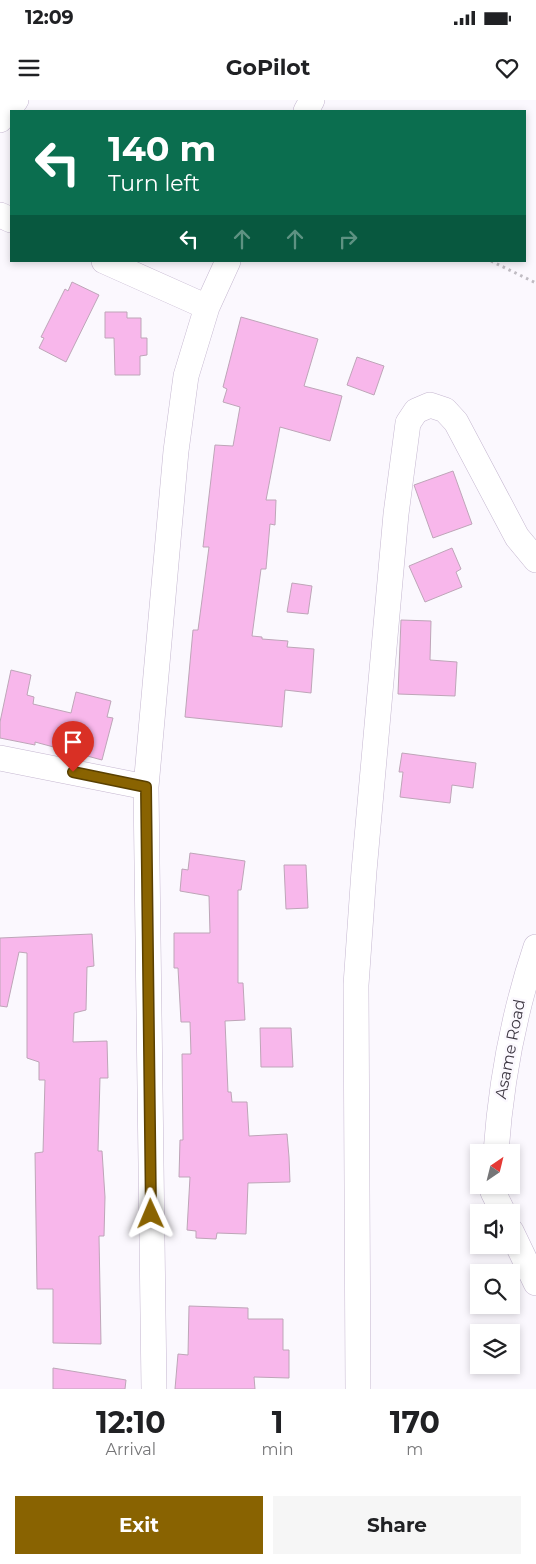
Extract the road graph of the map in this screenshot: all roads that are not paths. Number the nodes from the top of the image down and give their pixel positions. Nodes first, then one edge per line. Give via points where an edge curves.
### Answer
1 (16, 100) edge
2 (0, 120) edge
3 (106, 262) edge
4 (228, 262) edge
5 (207, 307) junction
6 (536, 560) edge
7 (0, 758) edge
8 (146, 787) junction
9 (536, 947) edge
10 (497, 1144) edge
11 (520, 1250) edge
12 (536, 1283) edge
13 (154, 1389) edge
14 (358, 1389) edge

1 - 2 street
3 - 5 street
4 - 5 street
5 - 8 street via 186,376 176,451
6 - 14 street via 517,537 456,422 445,410 430,405 416,411 408,423 396,514 356,985
7 - 8 street
8 - 13 street
9 - 10 street, Asame Road via 510,1038
11 - 12 street

